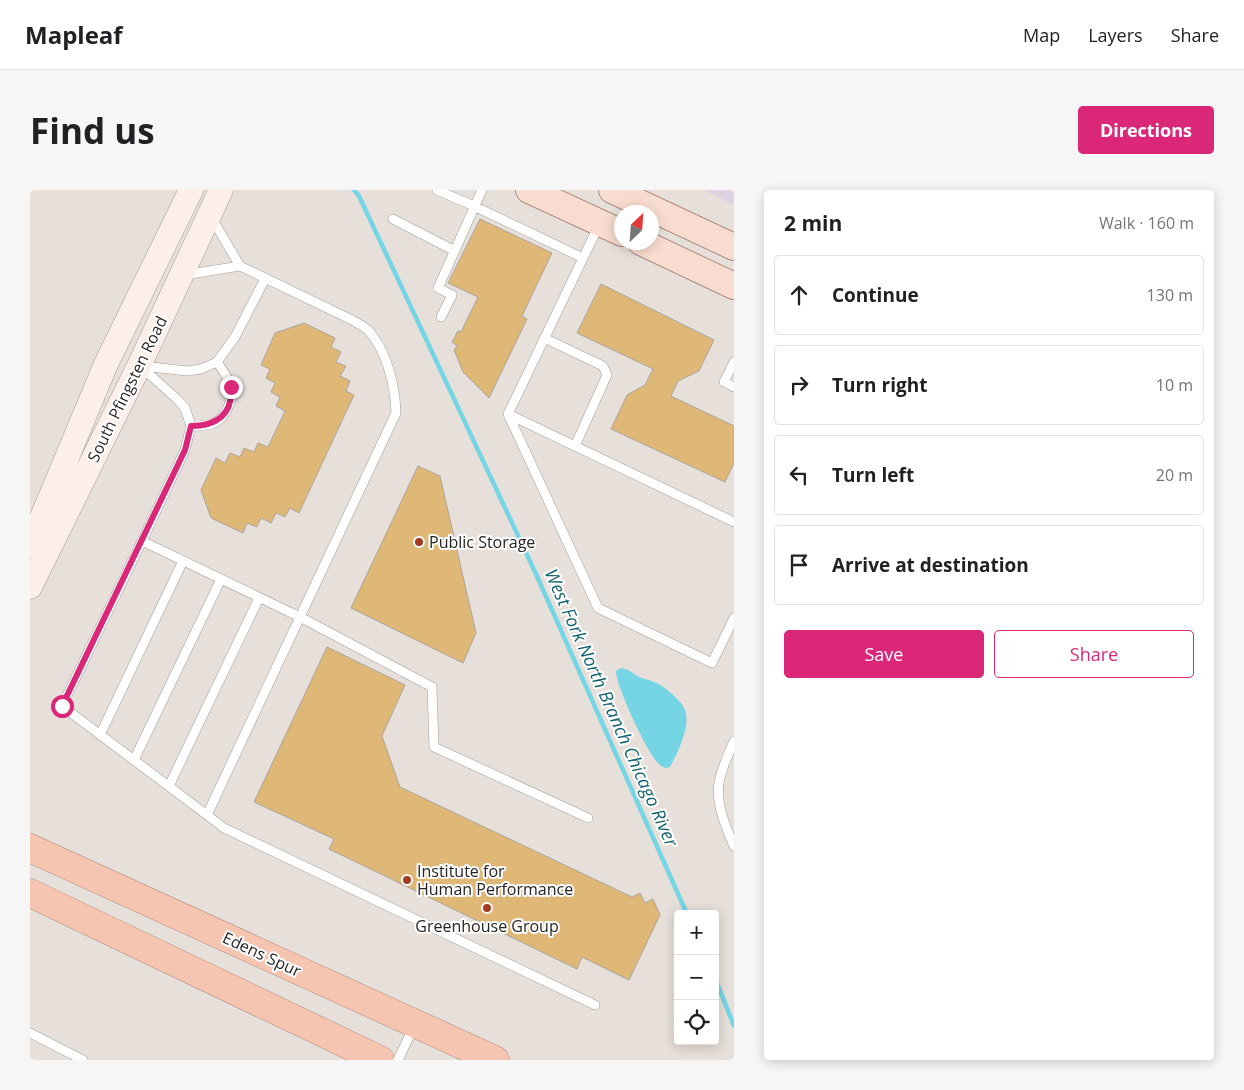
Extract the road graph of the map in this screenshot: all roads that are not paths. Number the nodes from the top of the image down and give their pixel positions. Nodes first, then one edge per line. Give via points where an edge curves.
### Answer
1 (191, 190) edge
2 (221, 190) edge
3 (438, 190) edge
4 (482, 190) edge
5 (530, 190) edge
6 (612, 190) edge
7 (474, 206) junction
8 (209, 214) junction
9 (392, 219) dead end
10 (610, 228) edge
11 (734, 247) edge
12 (658, 250) edge
13 (455, 251) junction
14 (583, 258) junction
15 (240, 266) junction
16 (181, 275) junction
17 (265, 279) junction
18 (734, 286) edge
19 (441, 317) dead end
20 (544, 338) junction
21 (217, 362) junction
22 (734, 362) edge
23 (139, 366) junction
24 (734, 387) edge
25 (508, 414) junction
26 (191, 426) junction
27 (575, 446) junction
28 (734, 522) edge
29 (142, 541) junction
30 (30, 546) edge
31 (183, 561) junction
32 (222, 579) junction
33 (30, 587) edge
34 (259, 598) junction
35 (300, 617) junction
36 (734, 620) edge
37 (100, 734) junction
38 (734, 741) edge
39 (134, 760) junction
40 (169, 786) junction
41 (207, 814) junction
42 (588, 818) dead end
43 (734, 846) edge
44 (30, 848) edge
45 (30, 893) edge
46 (595, 1005) dead end
47 (415, 1024) junction
48 (30, 1033) edge
49 (83, 1060) edge
50 (380, 1060) edge
51 (398, 1060) edge
52 (495, 1060) edge

1 - 30 main road, South Pfingsten Road via 106,364
2 - 8 main road, South Pfingsten Road
3 - 7 lane
4 - 7 lane
5 - 10 main road
6 - 11 main road
7 - 13 lane
7 - 14 lane
8 - 15 lane
8 - 16 main road, South Pfingsten Road
9 - 13 lane
10 - 14 lane
12 - 18 main road
13 - 19 lane via 438,288 452,295
14 - 20 lane
15 - 16 lane
15 - 17 lane
16 - 23 main road, South Pfingsten Road
17 - 21 lane via 235,337
17 - 35 lane via 367,330 383,351 396,397 396,413
20 - 25 lane
20 - 27 lane via 603,366 607,375
21 - 23 lane via 187,371
21 - 26 lane via 231,387 228,407 214,423
22 - 24 lane via 724,382
23 - 26 lane via 185,408
23 - 33 main road, South Pfingsten Road
25 - 27 lane
25 - 36 lane via 598,608 712,663
26 - 29 lane via 185,450
27 - 28 lane
29 - 31 lane
29 - 37 lane via 62,706
31 - 32 lane
31 - 37 lane
32 - 34 lane
32 - 39 lane
34 - 35 lane
34 - 40 lane
35 - 41 lane
35 - 42 lane via 432,687 434,747
37 - 39 lane
38 - 43 lane via 719,779 718,794
39 - 40 lane
40 - 41 lane
41 - 46 lane via 224,828
44 - 47 highway, Edens Spur
45 - 50 highway
47 - 51 lane
47 - 52 highway, Edens Spur
48 - 49 lane

